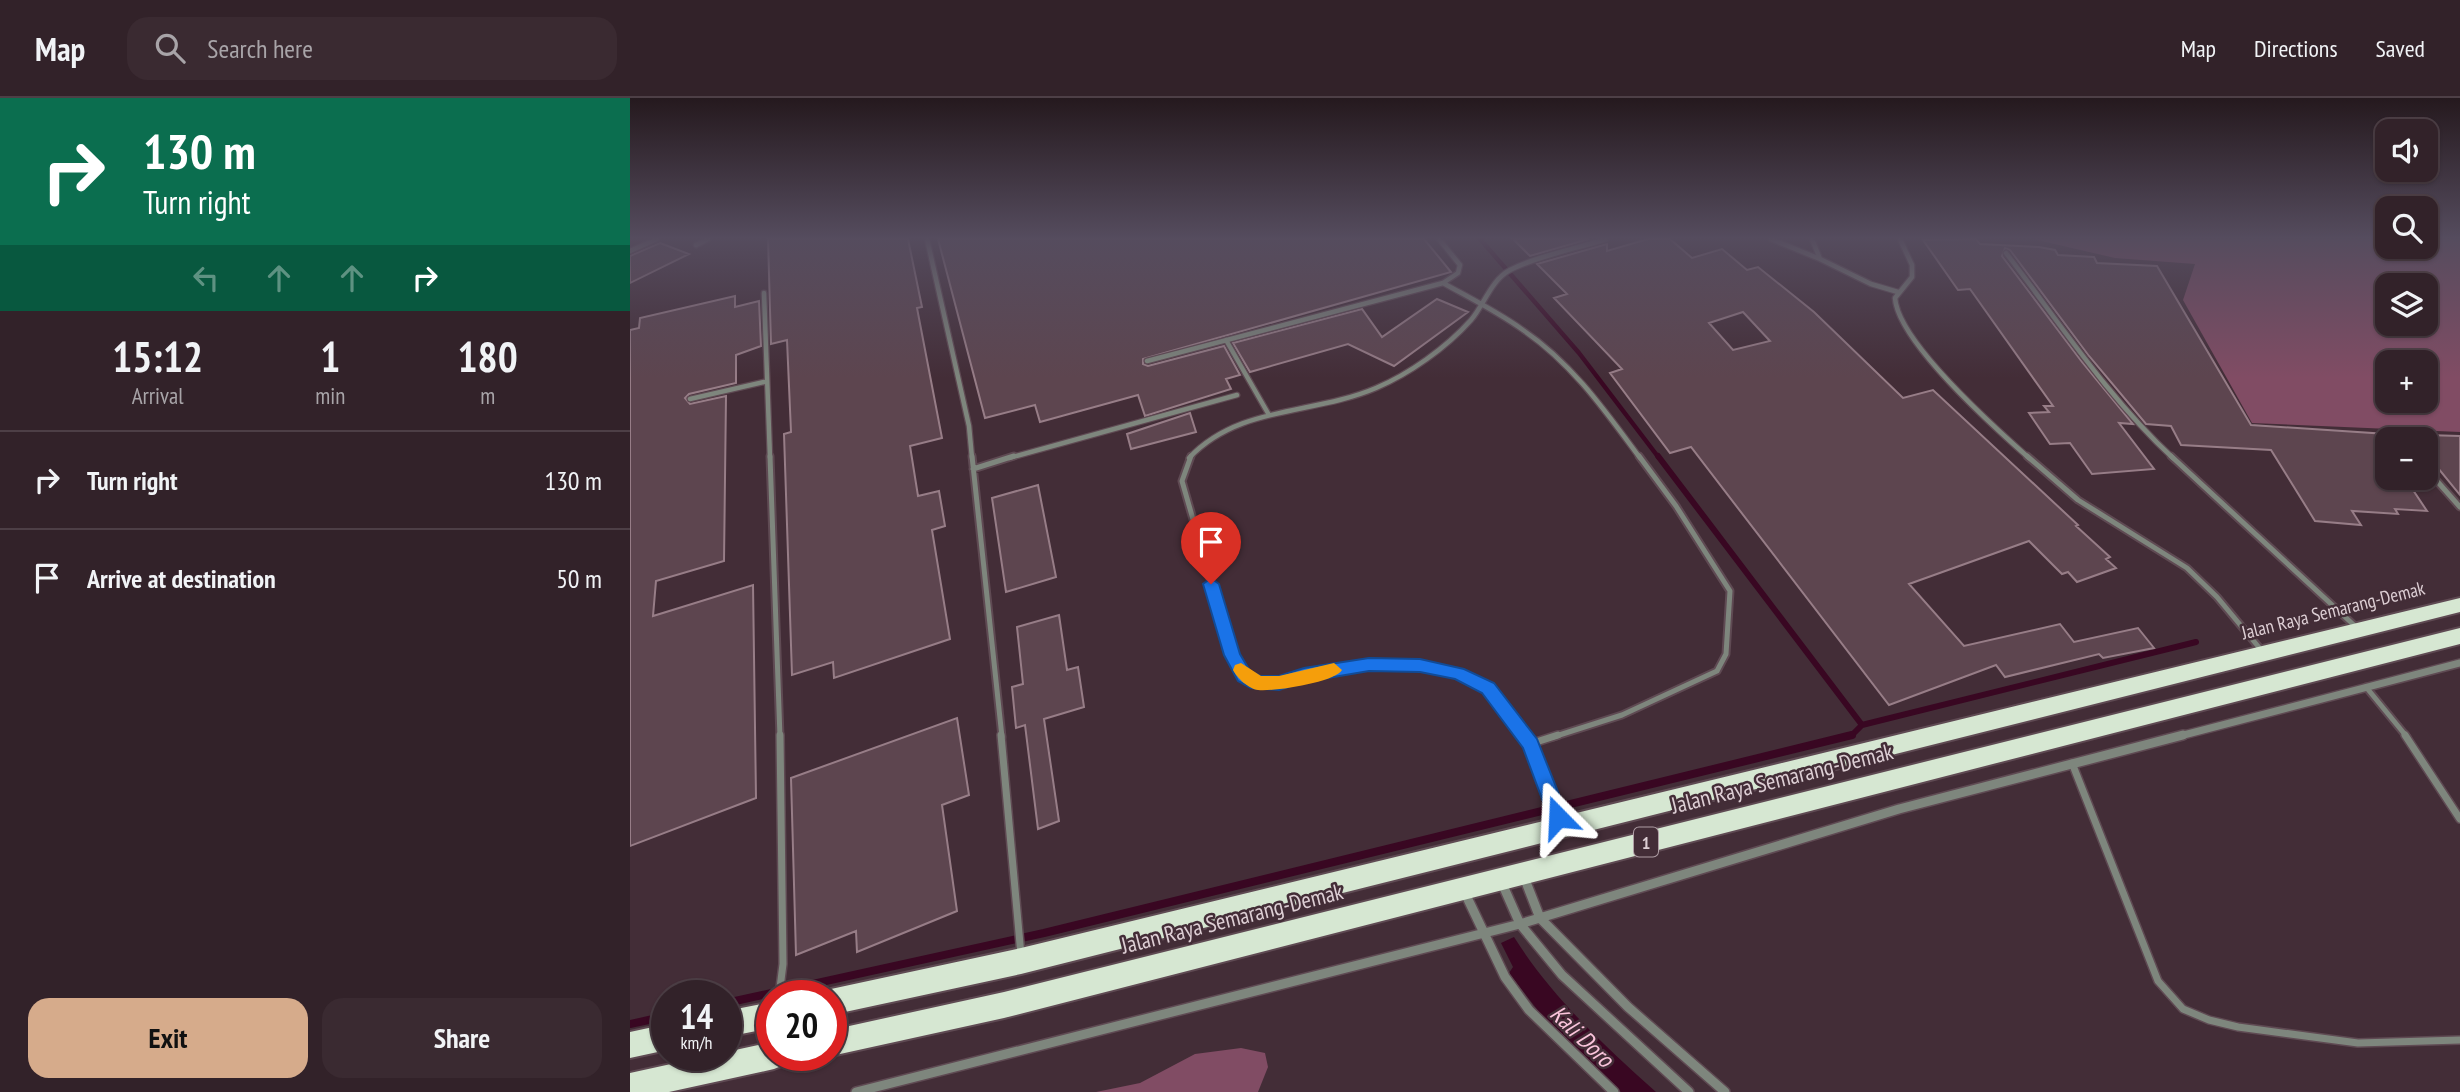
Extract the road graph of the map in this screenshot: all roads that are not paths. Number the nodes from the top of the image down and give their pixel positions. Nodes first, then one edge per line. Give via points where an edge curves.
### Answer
1 (937, 285) edge
2 (1434, 285) edge
3 (1448, 285) edge
4 (1494, 285) edge
5 (1872, 285) edge
6 (1904, 285) edge
7 (2030, 285) edge
8 (1898, 292) junction
9 (764, 293) dead end
10 (1483, 304) junction
11 (1226, 340) junction
12 (1147, 362) dead end
13 (764, 382) junction
14 (1237, 395) dead end
15 (691, 400) dead end
16 (1269, 415) junction
17 (973, 469) junction
18 (2438, 482) edge
19 (2460, 507) edge
20 (2460, 605) edge
21 (2361, 631) junction
22 (2460, 636) edge
23 (2265, 655) junction
24 (2460, 663) edge
25 (2366, 687) junction
26 (1530, 744) junction
27 (2072, 764) junction
28 (2460, 819) edge
29 (1563, 829) junction
30 (1511, 842) junction
31 (1511, 876) junction
32 (1463, 888) junction
33 (1540, 918) junction
34 (1520, 924) junction
35 (1482, 933) junction
36 (1021, 961) junction
37 (781, 980) edge
38 (847, 999) edge
39 (847, 1039) edge
40 (651, 1040) edge
41 (2460, 1040) edge
42 (630, 1045) edge
43 (756, 1059) edge
44 (630, 1087) edge
45 (856, 1092) edge
46 (1614, 1092) edge
47 (1689, 1092) edge
48 (1725, 1092) edge

1 - 17 lane via 969,426
2 - 11 lane
3 - 10 lane
4 - 10 lane
5 - 8 lane
6 - 8 lane
7 - 21 lane via 2152,439
8 - 23 lane via 1899,316 1945,378 2077,499 2187,568
9 - 13 lane
10 - 16 lane via 1470,321 1390,382 1366,393
10 - 26 lane via 1524,330 1592,393 1676,506 1730,591 1726,654 1717,671 1622,715
11 - 12 lane
11 - 16 lane
13 - 15 lane
13 - 37 lane via 774,529 781,771
14 - 17 lane
16 - 26 lane via 1209,439 1192,449 1182,466 1182,481 1228,643 1244,676 1257,683 1279,683 1369,665 1420,665 1458,673 1488,688
17 - 36 lane
18 - 19 lane
20 - 21 highway, Jalan Raya Semarang-Demak / 1
21 - 23 highway, Jalan Raya Semarang-Demak / 1
22 - 31 highway, Jalan Raya Semarang-Demak / 1
23 - 29 highway, Jalan Raya Semarang-Demak / 1
24 - 25 street
25 - 27 street
25 - 28 lane via 2415,747
26 - 29 lane
27 - 33 street via 1899,809
27 - 41 lane via 2158,981 2185,1010 2232,1025 2323,1041 2412,1046
29 - 30 highway, Jalan Raya Semarang-Demak / 1
30 - 31 highway
30 - 36 highway, Jalan Raya Semarang-Demak / 1
31 - 32 highway, Jalan Raya Semarang-Demak / 1
31 - 33 street
31 - 34 street
32 - 35 street
32 - 39 highway, Jalan Raya Semarang-Demak / 1 via 1004,1005
33 - 34 street
33 - 48 street via 1628,1007
34 - 35 street
34 - 47 street via 1562,975
35 - 45 street
35 - 46 street via 1529,1010
36 - 38 highway, Jalan Raya Semarang-Demak / 1
40 - 42 highway
43 - 44 highway

